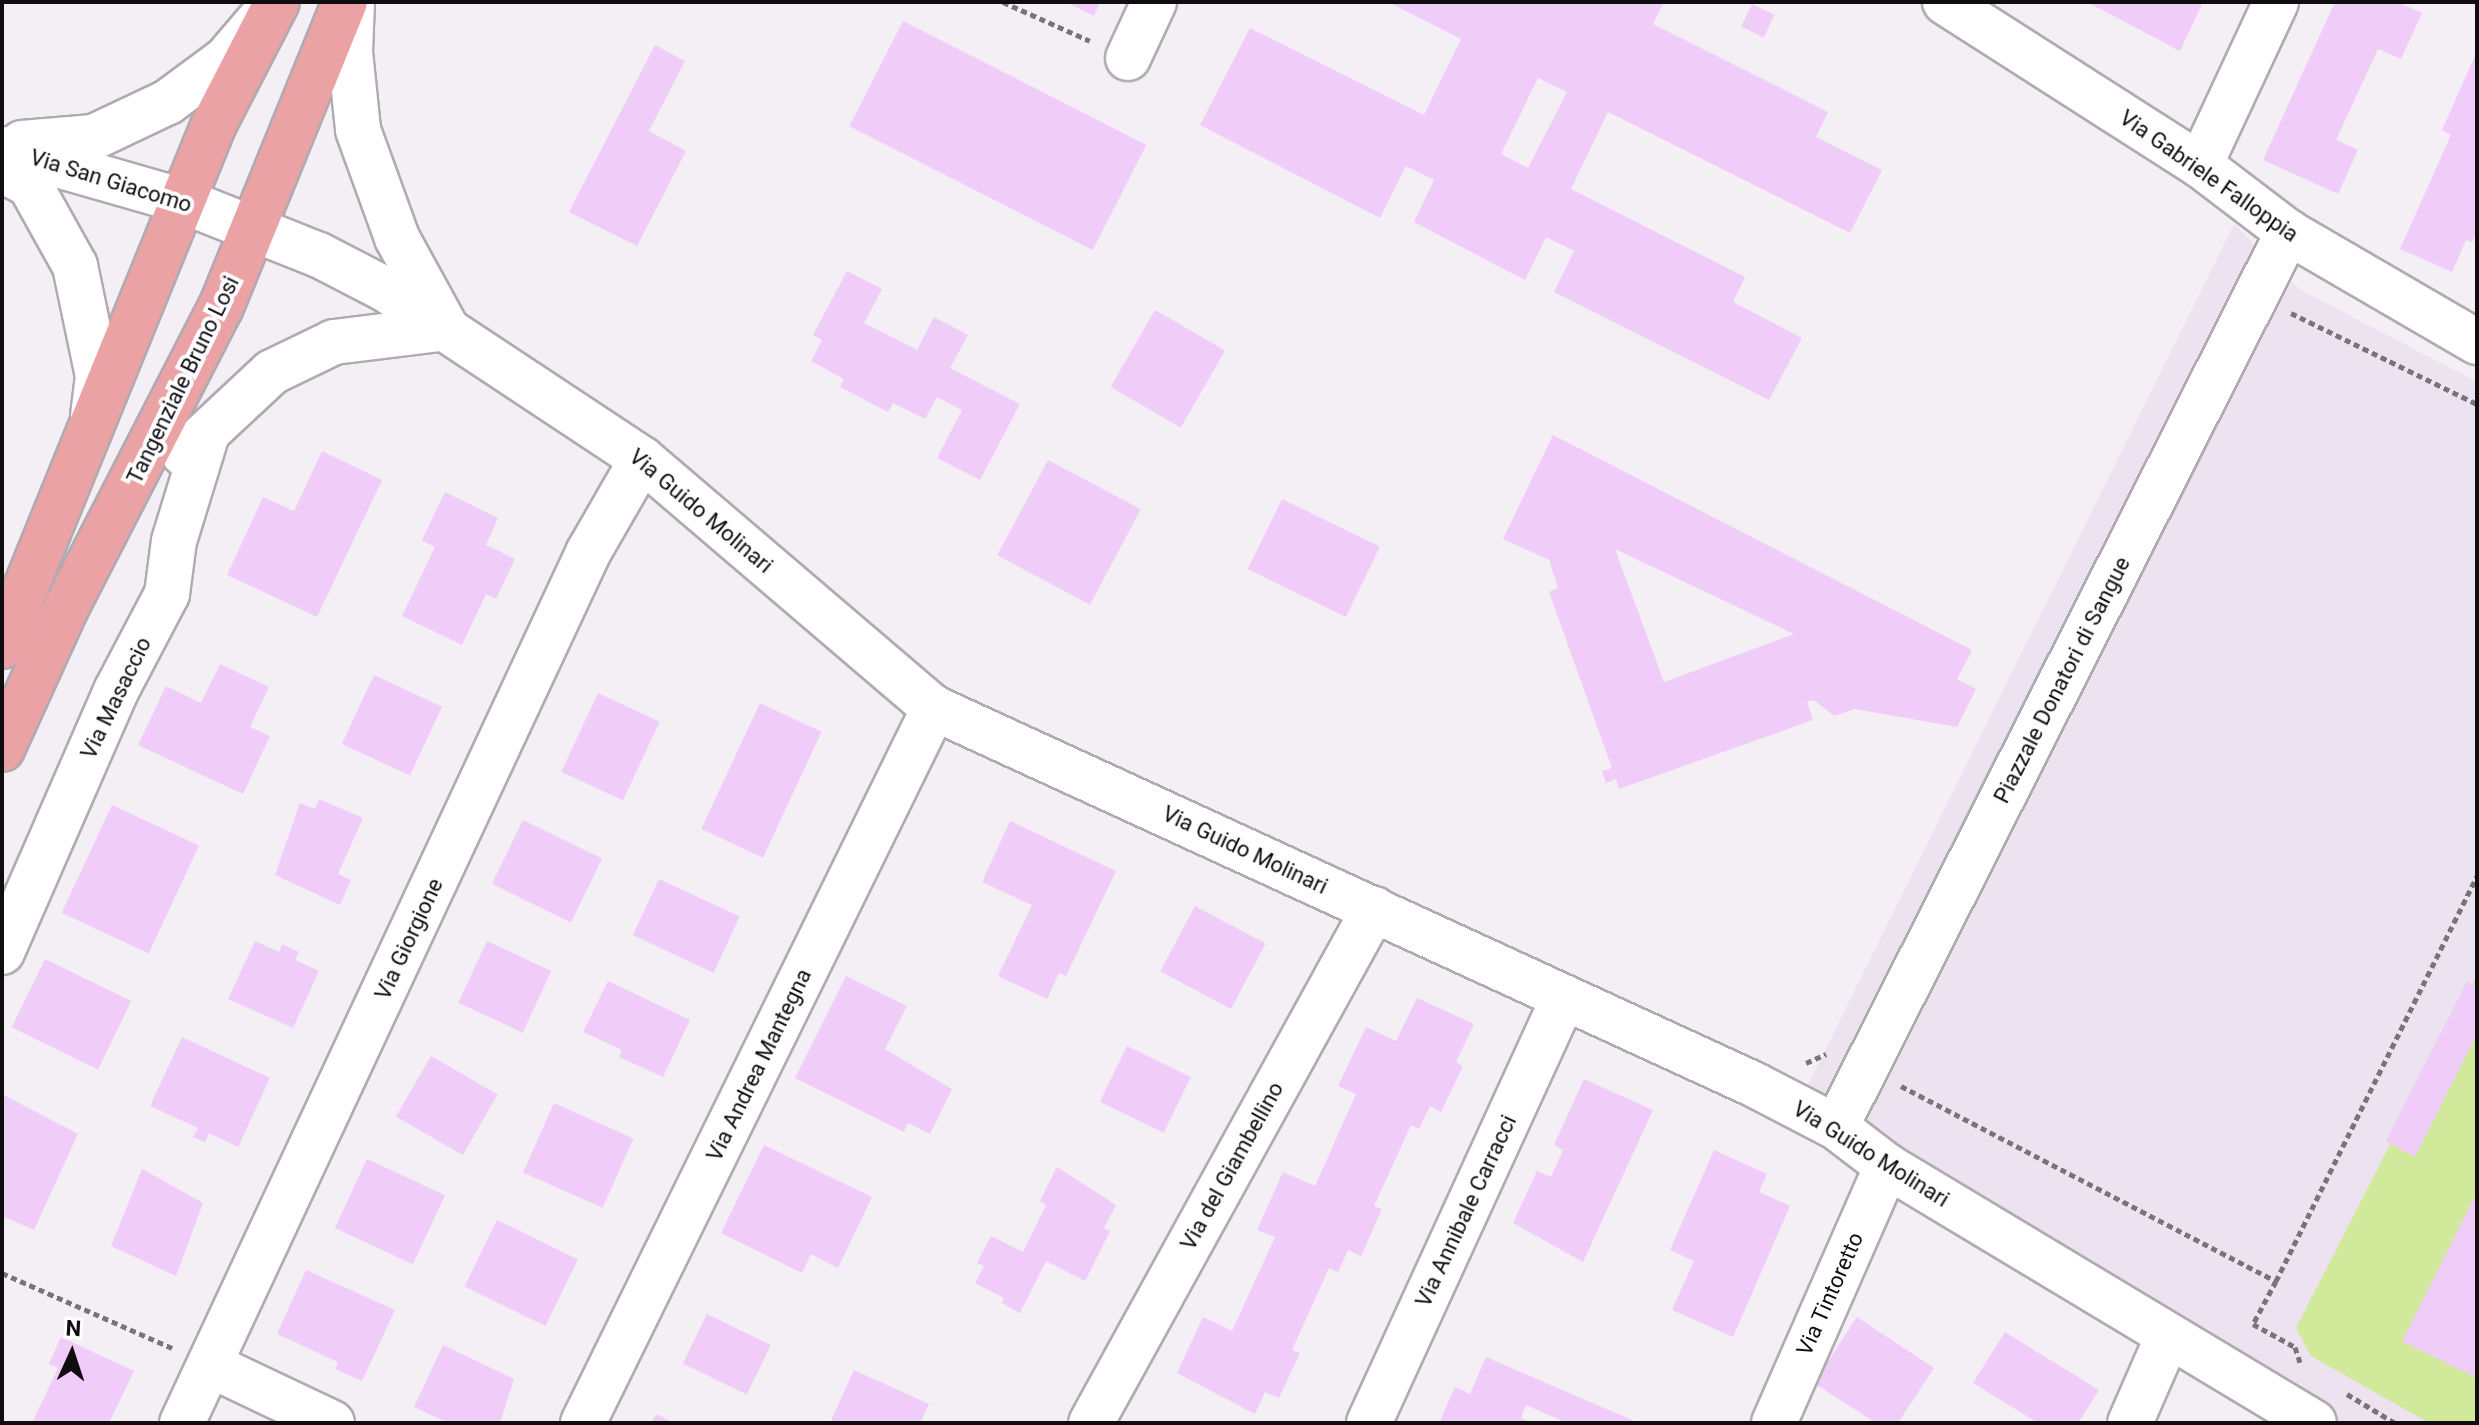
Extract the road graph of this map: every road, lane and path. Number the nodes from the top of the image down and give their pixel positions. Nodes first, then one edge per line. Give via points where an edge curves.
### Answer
1 (275, 2) edge
2 (345, 2) edge
3 (352, 2) edge
4 (1003, 2) edge
5 (1154, 2) edge
6 (1945, 2) edge
7 (2276, 2) edge
8 (1128, 58) joint
9 (2, 139) edge
10 (2, 149) edge
11 (2200, 165) junction
12 (2, 170) edge
13 (220, 215) junction
14 (2288, 232) junction
15 (446, 328) junction
16 (2477, 342) edge
17 (92, 427) junction
18 (206, 437) junction
19 (642, 459) junction
20 (122, 502) junction
21 (2, 646) edge
22 (934, 708) junction
23 (2, 749) edge
24 (2477, 876) edge
25 (1374, 909) junction
26 (2, 952) edge
27 (1564, 998) junction
28 (1866, 1068) junction
29 (1836, 1127) junction
30 (1887, 1166) junction
31 (2, 1273) edge
32 (2276, 1281) junction
33 (2168, 1336) junction
34 (210, 1365) junction
35 (2315, 1374) dead end
36 (2328, 1407) edge
37 (182, 1423) edge
38 (332, 1423) edge
39 (583, 1423) edge
40 (1091, 1423) edge
41 (1369, 1423) edge
42 (1774, 1423) edge
43 (2130, 1423) edge
44 (2395, 1423) edge

1 - 9 street via 226,59 168,102 94,137 37,146
1 - 13 main road, Tangenziale Bruno Losi via 214,124
2 - 13 main road, Tangenziale Bruno Losi
3 - 15 street via 350,52 358,130 397,238
4 - 8 path
5 - 8 street
6 - 11 street, Via Gabriele Falloppia
7 - 11 street
10 - 13 street, Via San Giacomo
11 - 14 street, Via Gabriele Falloppia
12 - 17 street via 30,185 75,266 98,376
13 - 15 street, Via Guido Molinari via 372,282
13 - 17 main road, Tangenziale Bruno Losi
13 - 20 main road, Tangenziale Bruno Losi
14 - 16 street, Via Gabriele Falloppia
14 - 28 street, Piazzale Donatori di Sangue
15 - 18 street via 334,342 272,372 232,405
15 - 19 street, Via Guido Molinari
17 - 21 main road, Tangenziale Bruno Losi
18 - 20 street
18 - 26 street, Via Masaccio via 174,541 167,594 116,691
19 - 22 street, Via Guido Molinari
19 - 34 street, Via Giorgione via 588,553
20 - 23 main road, Tangenziale Bruno Losi via 66,608
22 - 25 street, Via Guido Molinari
22 - 39 street, Via Andrea Mantegna
24 - 32 path
25 - 27 street, Via Guido Molinari
25 - 40 street, Via del Giambellino
27 - 29 street, Via Guido Molinari
27 - 41 street, Via Annibale Carracci
28 - 29 street, Piazzale Donatori di Sangue
28 - 32 path
29 - 30 street, Via Guido Molinari
30 - 33 street, Via Guido Molinari
30 - 42 street, Via Tintoretto
31 - 34 path
32 - 35 path via 2253,1324 2295,1347 2302,1366
33 - 36 street, Via Guido Molinari
33 - 43 street
34 - 37 street, Via Giorgione
34 - 38 street
36 - 44 path

